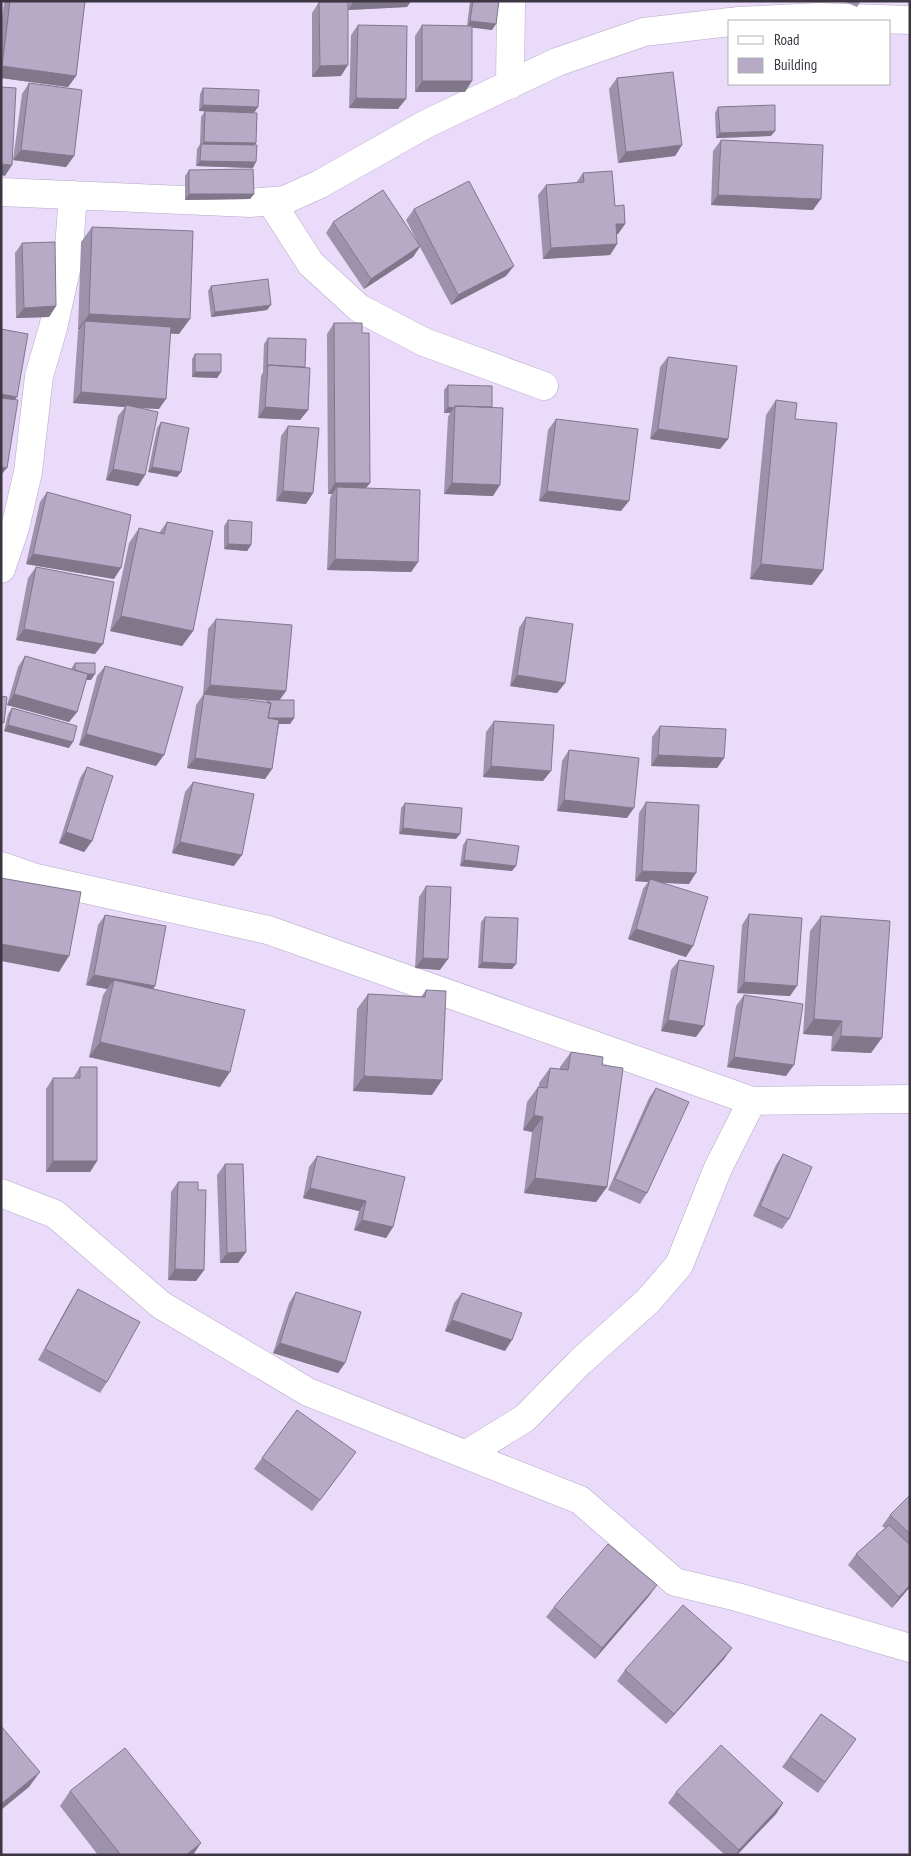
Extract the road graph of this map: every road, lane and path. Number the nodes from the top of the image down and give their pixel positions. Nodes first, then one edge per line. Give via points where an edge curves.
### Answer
1 (511, 1) edge
2 (885, 10) edge
3 (757, 20) edge
4 (910, 20) edge
5 (728, 22) edge
6 (510, 85) junction
7 (1, 192) edge
8 (72, 195) junction
9 (270, 202) junction
10 (544, 386) dead end
11 (1, 569) edge
12 (1, 866) edge
13 (910, 1099) edge
14 (752, 1101) junction
15 (1, 1193) edge
16 (467, 1454) junction
17 (910, 1648) edge

1 - 6 street
2 - 3 street
2 - 4 street
5 - 6 street via 644,32 557,62
6 - 9 street via 426,124 320,184 285,200
7 - 8 street
8 - 9 street
8 - 11 street via 68,261 39,376 28,472
9 - 10 street via 311,264 359,308 424,342
12 - 14 street via 36,878 268,930
13 - 14 street
14 - 16 street via 718,1168 680,1265 648,1301 580,1362 525,1418
15 - 16 street via 55,1214 161,1305 308,1392
16 - 17 street via 580,1500 674,1582 737,1597

